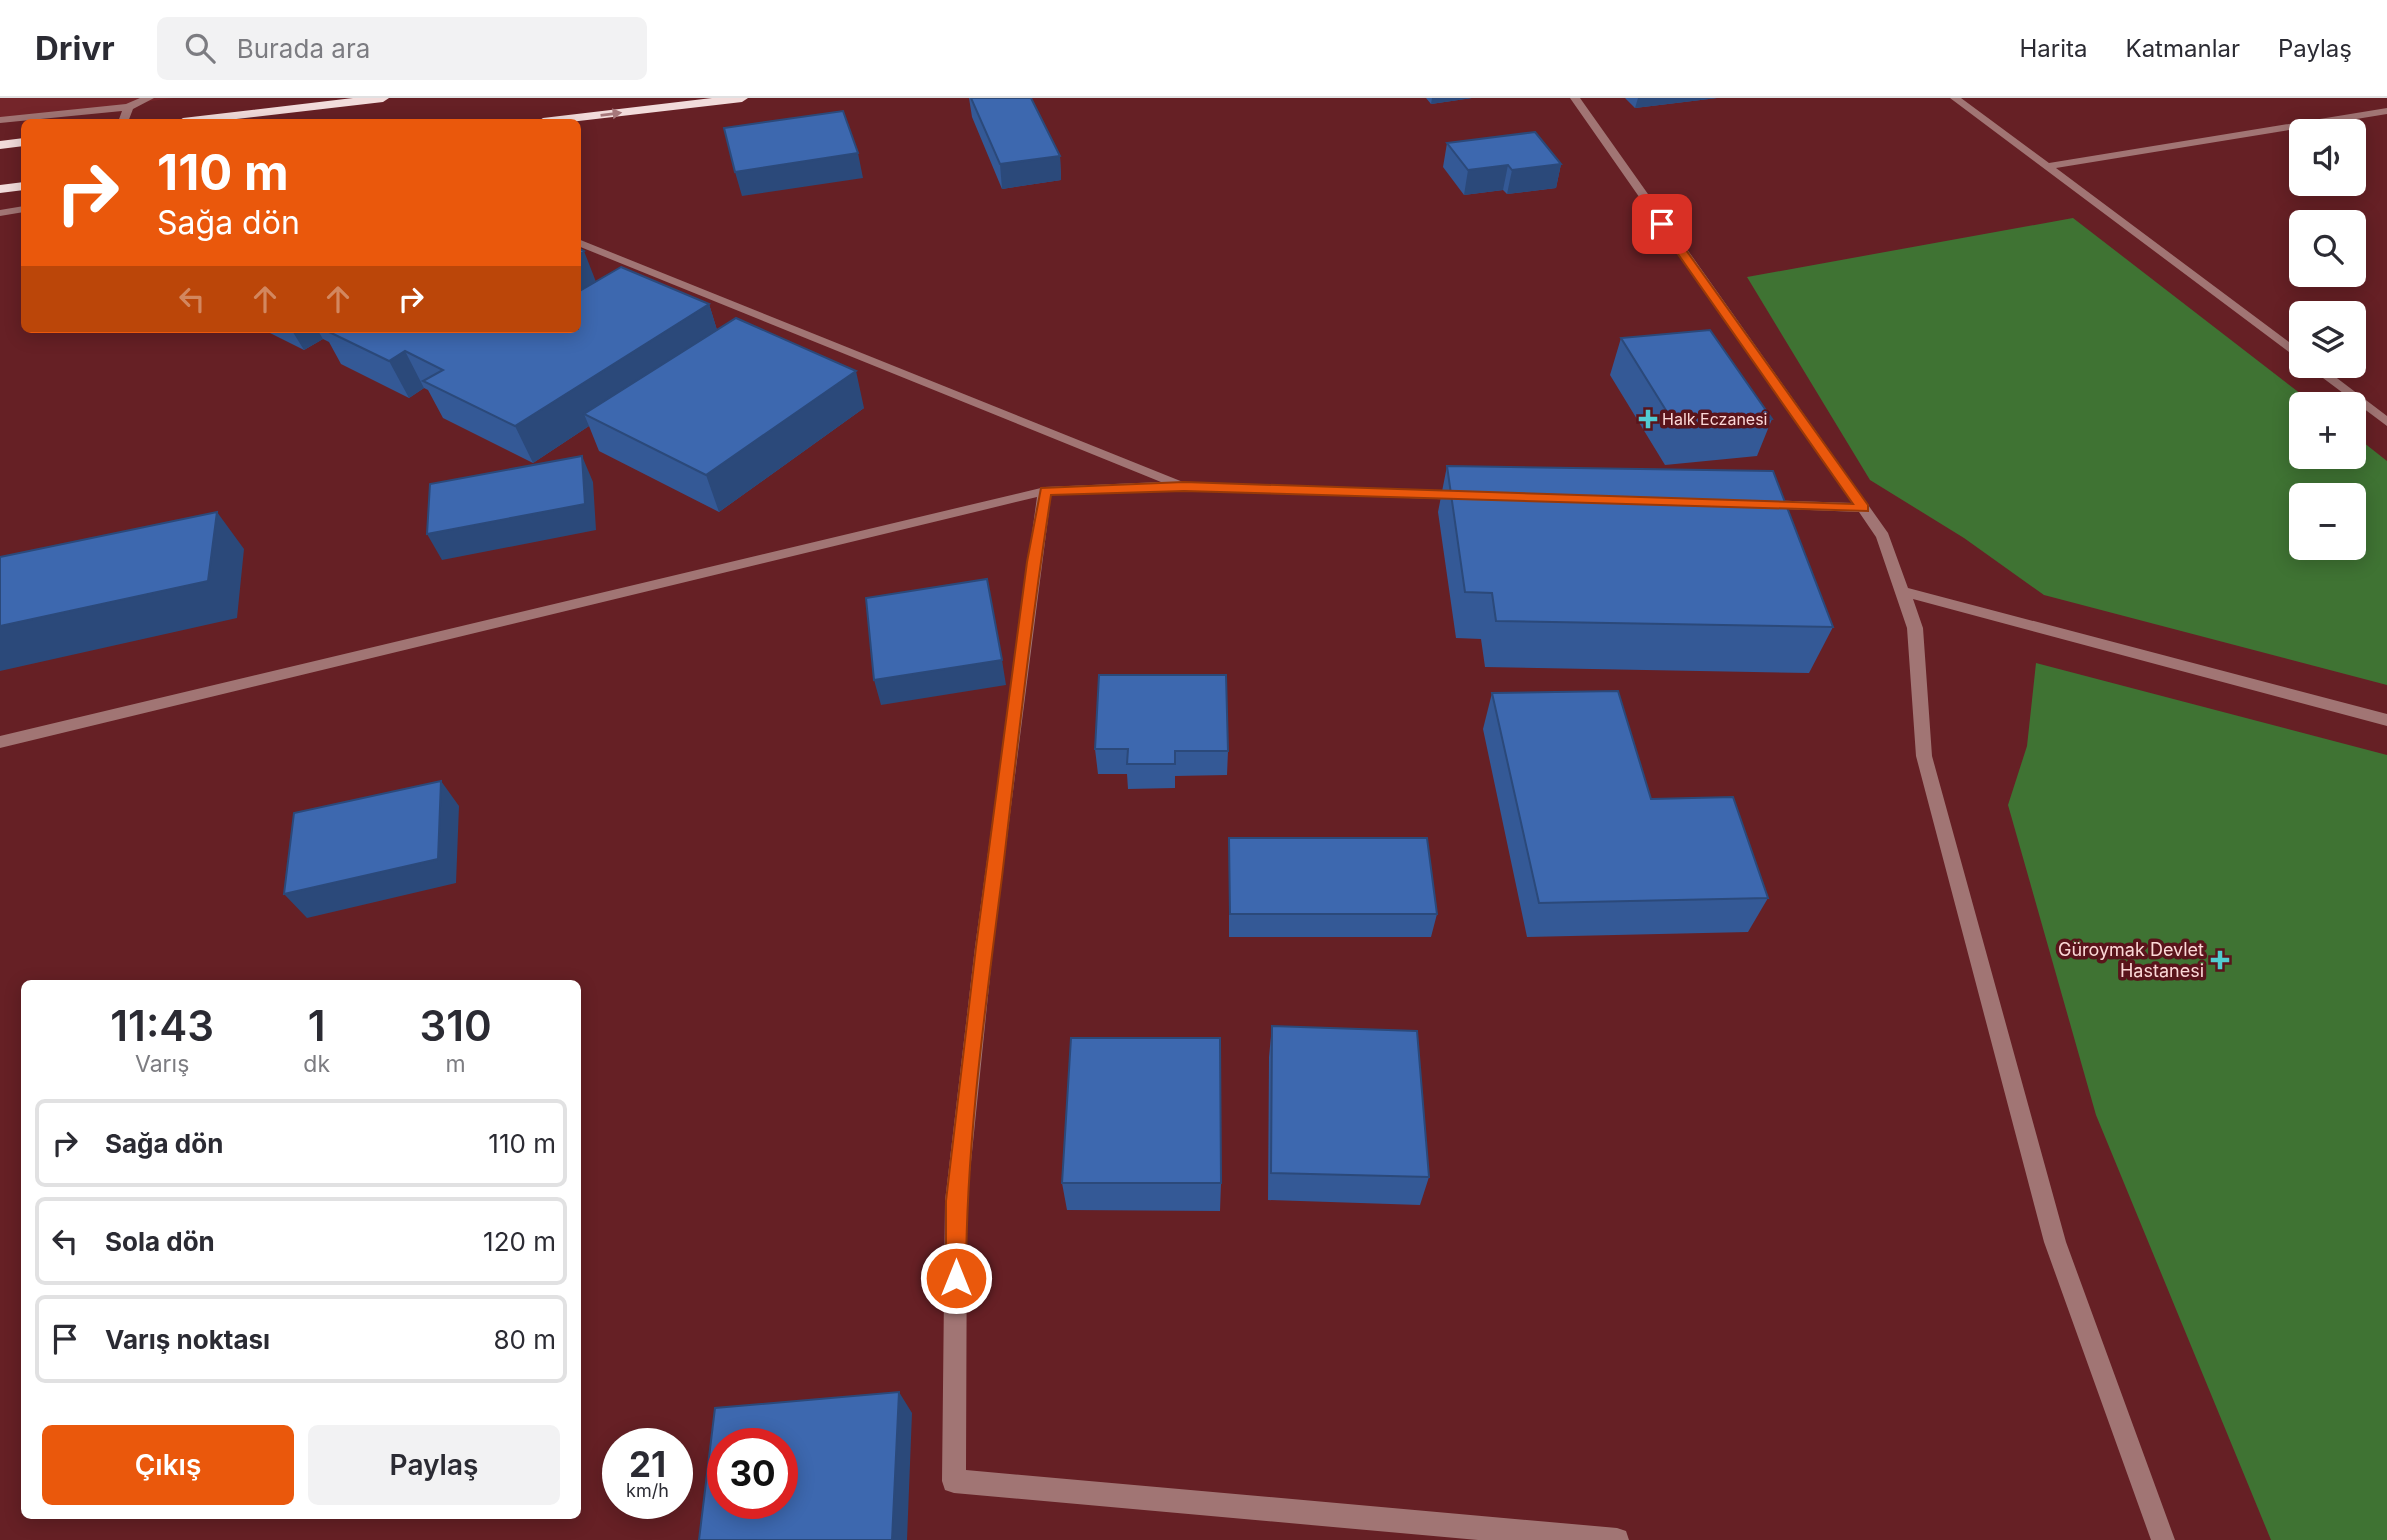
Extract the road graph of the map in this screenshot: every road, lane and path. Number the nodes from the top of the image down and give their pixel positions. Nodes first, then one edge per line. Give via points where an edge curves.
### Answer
1 (149, 98) edge
2 (383, 98) edge
3 (742, 98) edge
4 (1575, 98) edge
5 (1955, 98) edge
6 (128, 107) junction
7 (2387, 111) edge
8 (124, 119) edge
9 (208, 119) edge
10 (568, 119) edge
11 (0, 120) edge
12 (21, 142) edge
13 (0, 145) edge
14 (2049, 166) junction
15 (21, 186) edge
16 (0, 189) edge
17 (21, 210) edge
18 (0, 213) edge
19 (581, 243) edge
20 (2289, 348) edge
21 (2329, 378) edge
22 (2387, 422) edge
23 (1184, 486) junction
24 (1045, 491) junction
25 (1489, 496) edge
26 (1752, 505) edge
27 (1863, 508) junction
28 (1902, 591) junction
29 (2387, 720) edge
30 (0, 742) edge
31 (1616, 1540) edge
32 (2163, 1540) edge

1 - 6 street
2 - 9 highway
10 -> 3 highway
4 - 27 street
5 - 14 street
6 - 8 street
6 - 11 street
7 - 14 street
12 - 13 highway
14 - 20 street
15 - 16 highway
17 - 18 street
19 - 23 street
21 - 22 street
23 - 24 street
23 - 25 street
24 - 30 street
24 - 31 street via 984,947 956,1201 954,1481
26 - 27 street
27 - 28 street via 1883,536
28 - 29 street
28 - 32 street via 1915,628 1924,756 2055,1242

